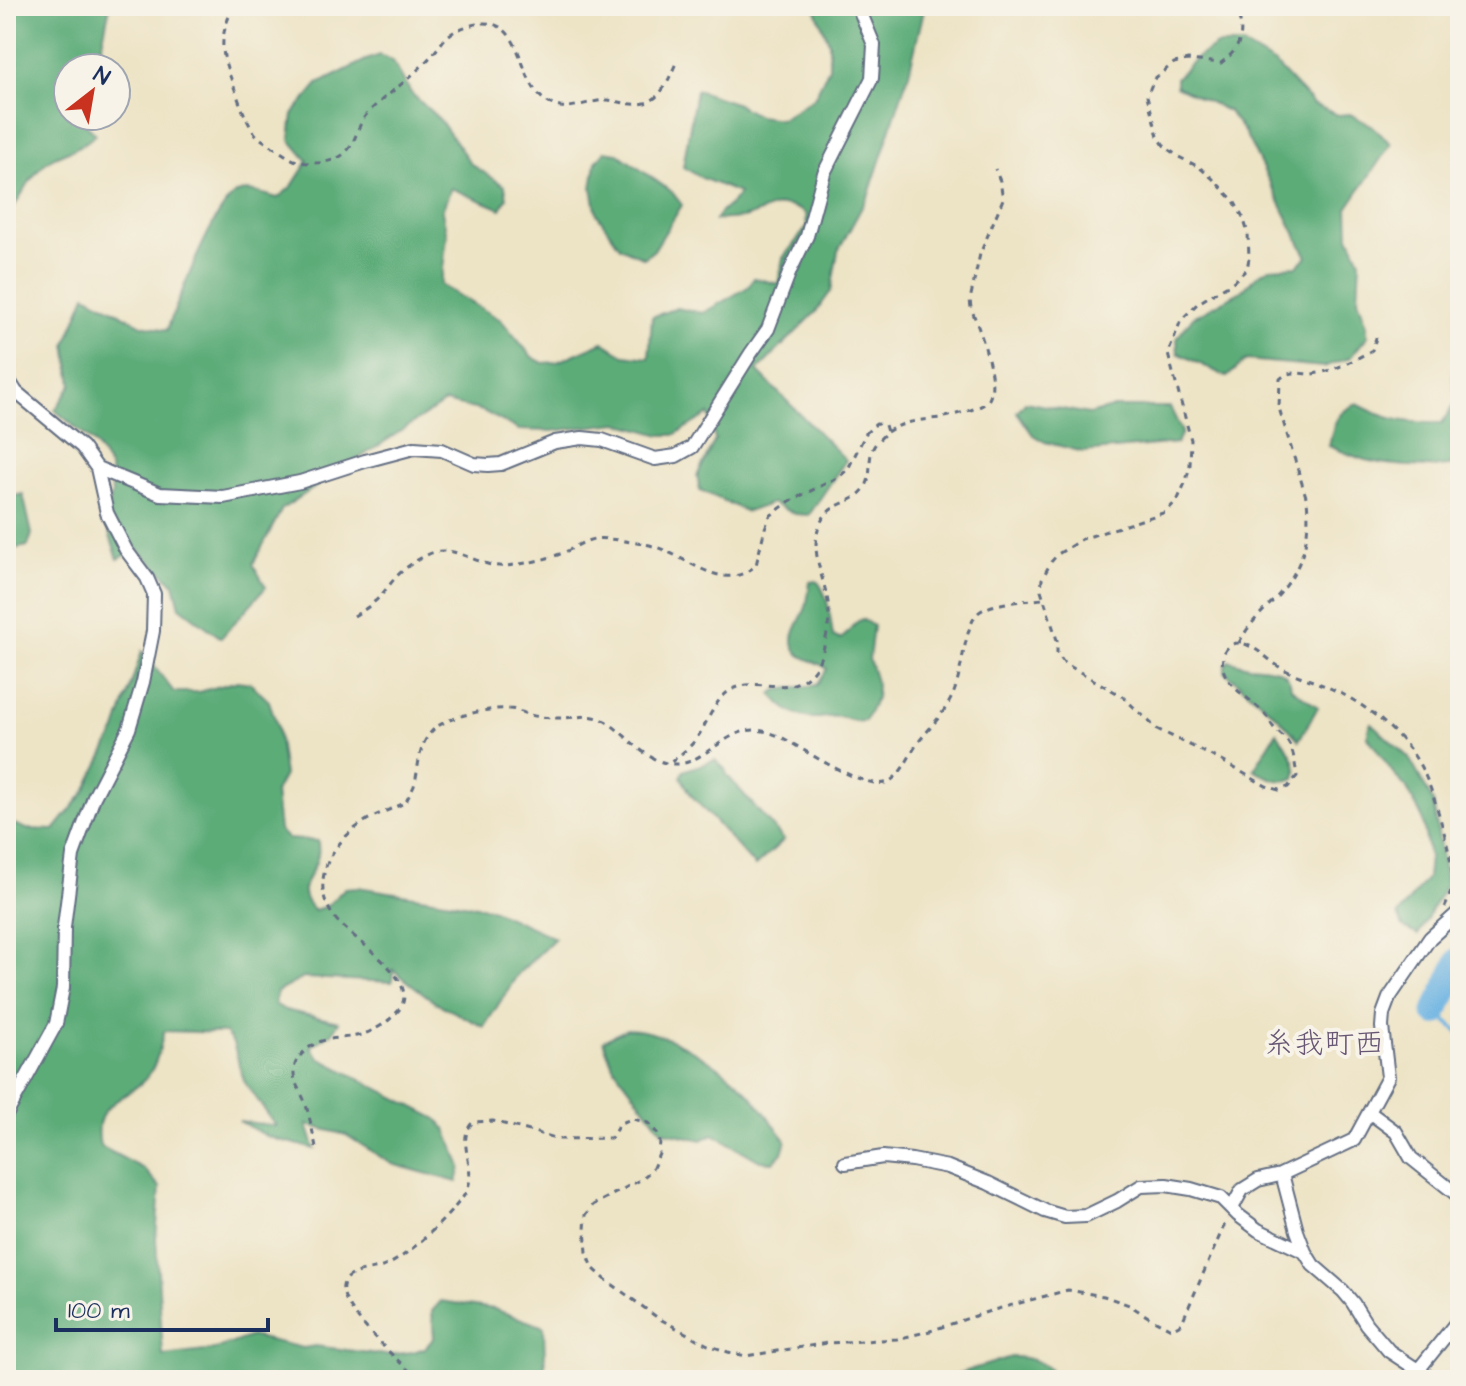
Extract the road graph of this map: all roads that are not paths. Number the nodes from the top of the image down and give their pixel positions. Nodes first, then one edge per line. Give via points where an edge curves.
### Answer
1 (858, 6) edge
2 (6, 376) edge
3 (97, 468) junction
4 (1460, 911) edge
5 (1369, 1112) junction
6 (6, 1115) edge
7 (845, 1163) dead end
8 (1282, 1174) junction
9 (1460, 1197) edge
10 (1232, 1208) junction
11 (1305, 1252) junction
12 (1460, 1318) edge
13 (1419, 1369) junction
14 (1433, 1380) edge

1 - 3 street via 874,45 872,78 824,173 807,236 768,329 692,447 655,459 582,438 488,465 442,450 414,448 300,482 223,497 160,494
2 - 3 street via 16,392 82,447
3 - 6 street via 107,513 154,594 153,631 129,729 94,797 73,855 56,1024
4 - 5 street via 1430,938 1389,998 1382,1027 1388,1077
5 - 8 street via 1354,1140
5 - 9 street via 1396,1132 1411,1158
7 - 10 street via 883,1157 948,1167 1065,1217 1086,1216 1141,1186 1191,1189 1221,1198
8 - 10 street via 1242,1190
8 - 11 street
10 - 11 street via 1258,1230
11 - 13 street via 1389,1351
12 - 13 street
13 - 14 street

